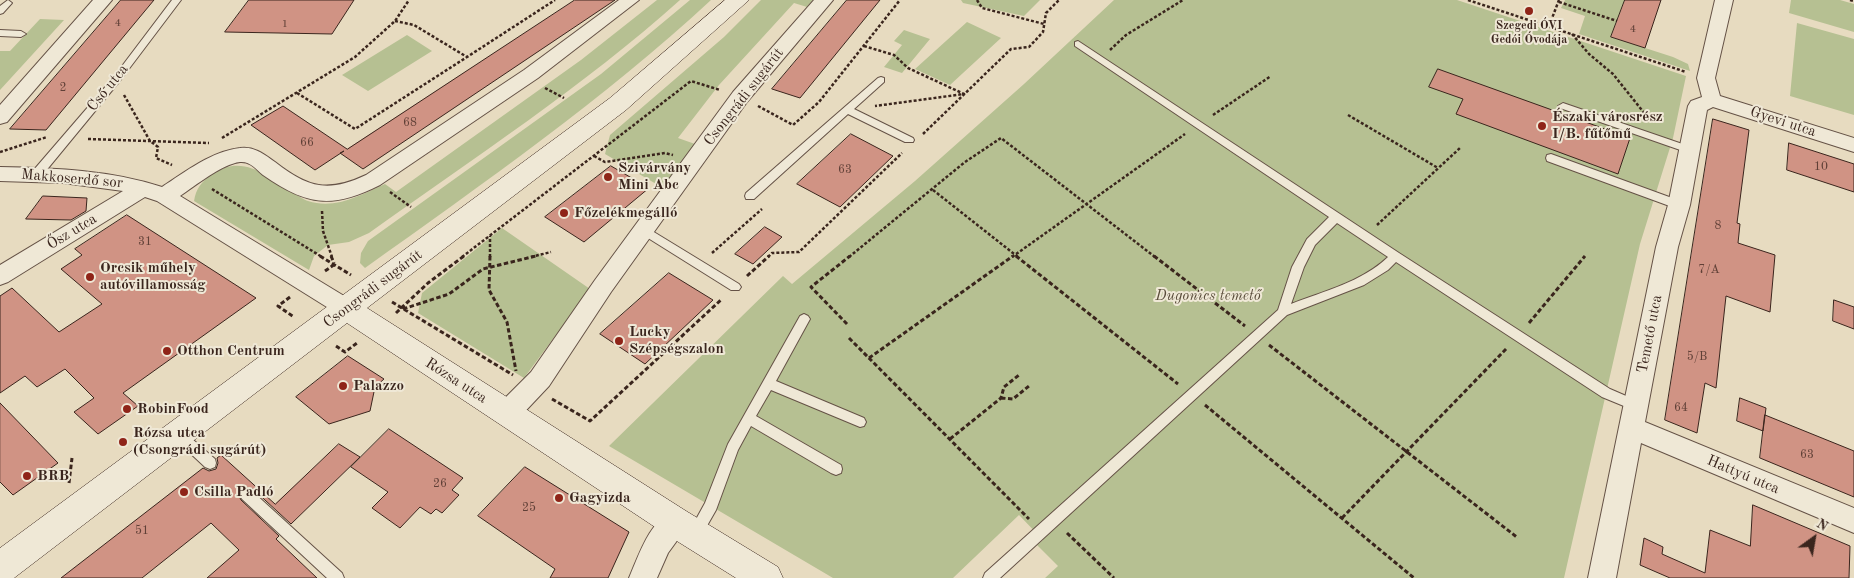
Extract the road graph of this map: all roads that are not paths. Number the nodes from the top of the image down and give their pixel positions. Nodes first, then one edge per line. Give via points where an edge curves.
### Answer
1 (103, 0) edge
2 (177, 0) edge
3 (630, 0) edge
4 (738, 0) edge
5 (824, 0) edge
6 (1724, 0) edge
7 (8, 3) dead end
8 (0, 11) edge
9 (0, 33) edge
10 (21, 34) dead end
11 (1078, 44) dead end
12 (882, 80) dead end
13 (1712, 100) junction
14 (1563, 106) dead end
15 (848, 110) junction
16 (0, 117) edge
17 (908, 144) road end
18 (1854, 145) edge
19 (1690, 150) junction
20 (1551, 158) dead end
21 (0, 174) edge
22 (36, 175) junction
23 (154, 192) junction
24 (750, 196) dead end
25 (1679, 205) junction
26 (1336, 217) junction
27 (644, 230) junction
28 (1395, 256) junction
29 (0, 276) edge
30 (735, 287) road end
31 (346, 308) junction
32 (1283, 312) junction
33 (804, 319) dead end
34 (768, 383) junction
35 (507, 413) junction
36 (1634, 417) junction
37 (749, 418) junction
38 (860, 422) dead end
39 (179, 434) junction
40 (210, 463) dead end
41 (836, 469) dead end
42 (247, 494) dead end
43 (1854, 521) edge
44 (685, 528) junction
45 (0, 568) edge
46 (337, 578) edge
47 (643, 578) edge
48 (766, 578) edge
49 (990, 578) edge
50 (1602, 578) edge

1 - 16 street
2 - 22 lane, Cső utca via 116,80
3 - 23 street via 531,74 351,192 329,195 305,191 249,155 227,157 194,178
4 - 31 main road, Csongrádi sugárút via 618,104
5 - 27 street, Csongrádi sugárút via 740,97
6 - 13 street via 1706,78
7 - 8 lane
9 - 10 lane
11 - 26 lane
12 - 15 lane
13 - 18 street, Gyevi utca
13 - 19 street, Temető utca via 1698,106
14 - 19 lane
15 - 17 lane
15 - 24 lane
19 - 25 street, Temető utca
20 - 25 lane
21 - 22 street, Makkoserdő sor
22 - 23 street, Makkoserdő sor via 97,178
23 - 29 street, Ősz utca
23 - 31 street, Rózsa utca
25 - 36 street, Temető utca via 1667,247
26 - 28 lane
26 - 32 lane via 1311,242 1298,267
27 - 30 lane
27 - 35 street, Csongrádi sugárút via 540,379 524,382
28 - 32 lane via 1384,268 1360,282
28 - 36 lane via 1606,393
31 - 35 main road, Rózsa utca
31 - 39 main road, Csongrádi sugárút
32 - 49 lane
33 - 34 lane
34 - 37 lane
34 - 38 lane
35 - 44 main road, Rózsa utca
36 - 43 street, Hattyú utca
36 - 50 street, Temető utca
37 - 41 lane
37 - 44 lane via 732,448 711,506
39 - 40 lane
39 - 45 main road, Csongrádi sugárút
42 - 46 lane
44 - 47 street via 658,544
44 - 48 main road, Rózsa utca

